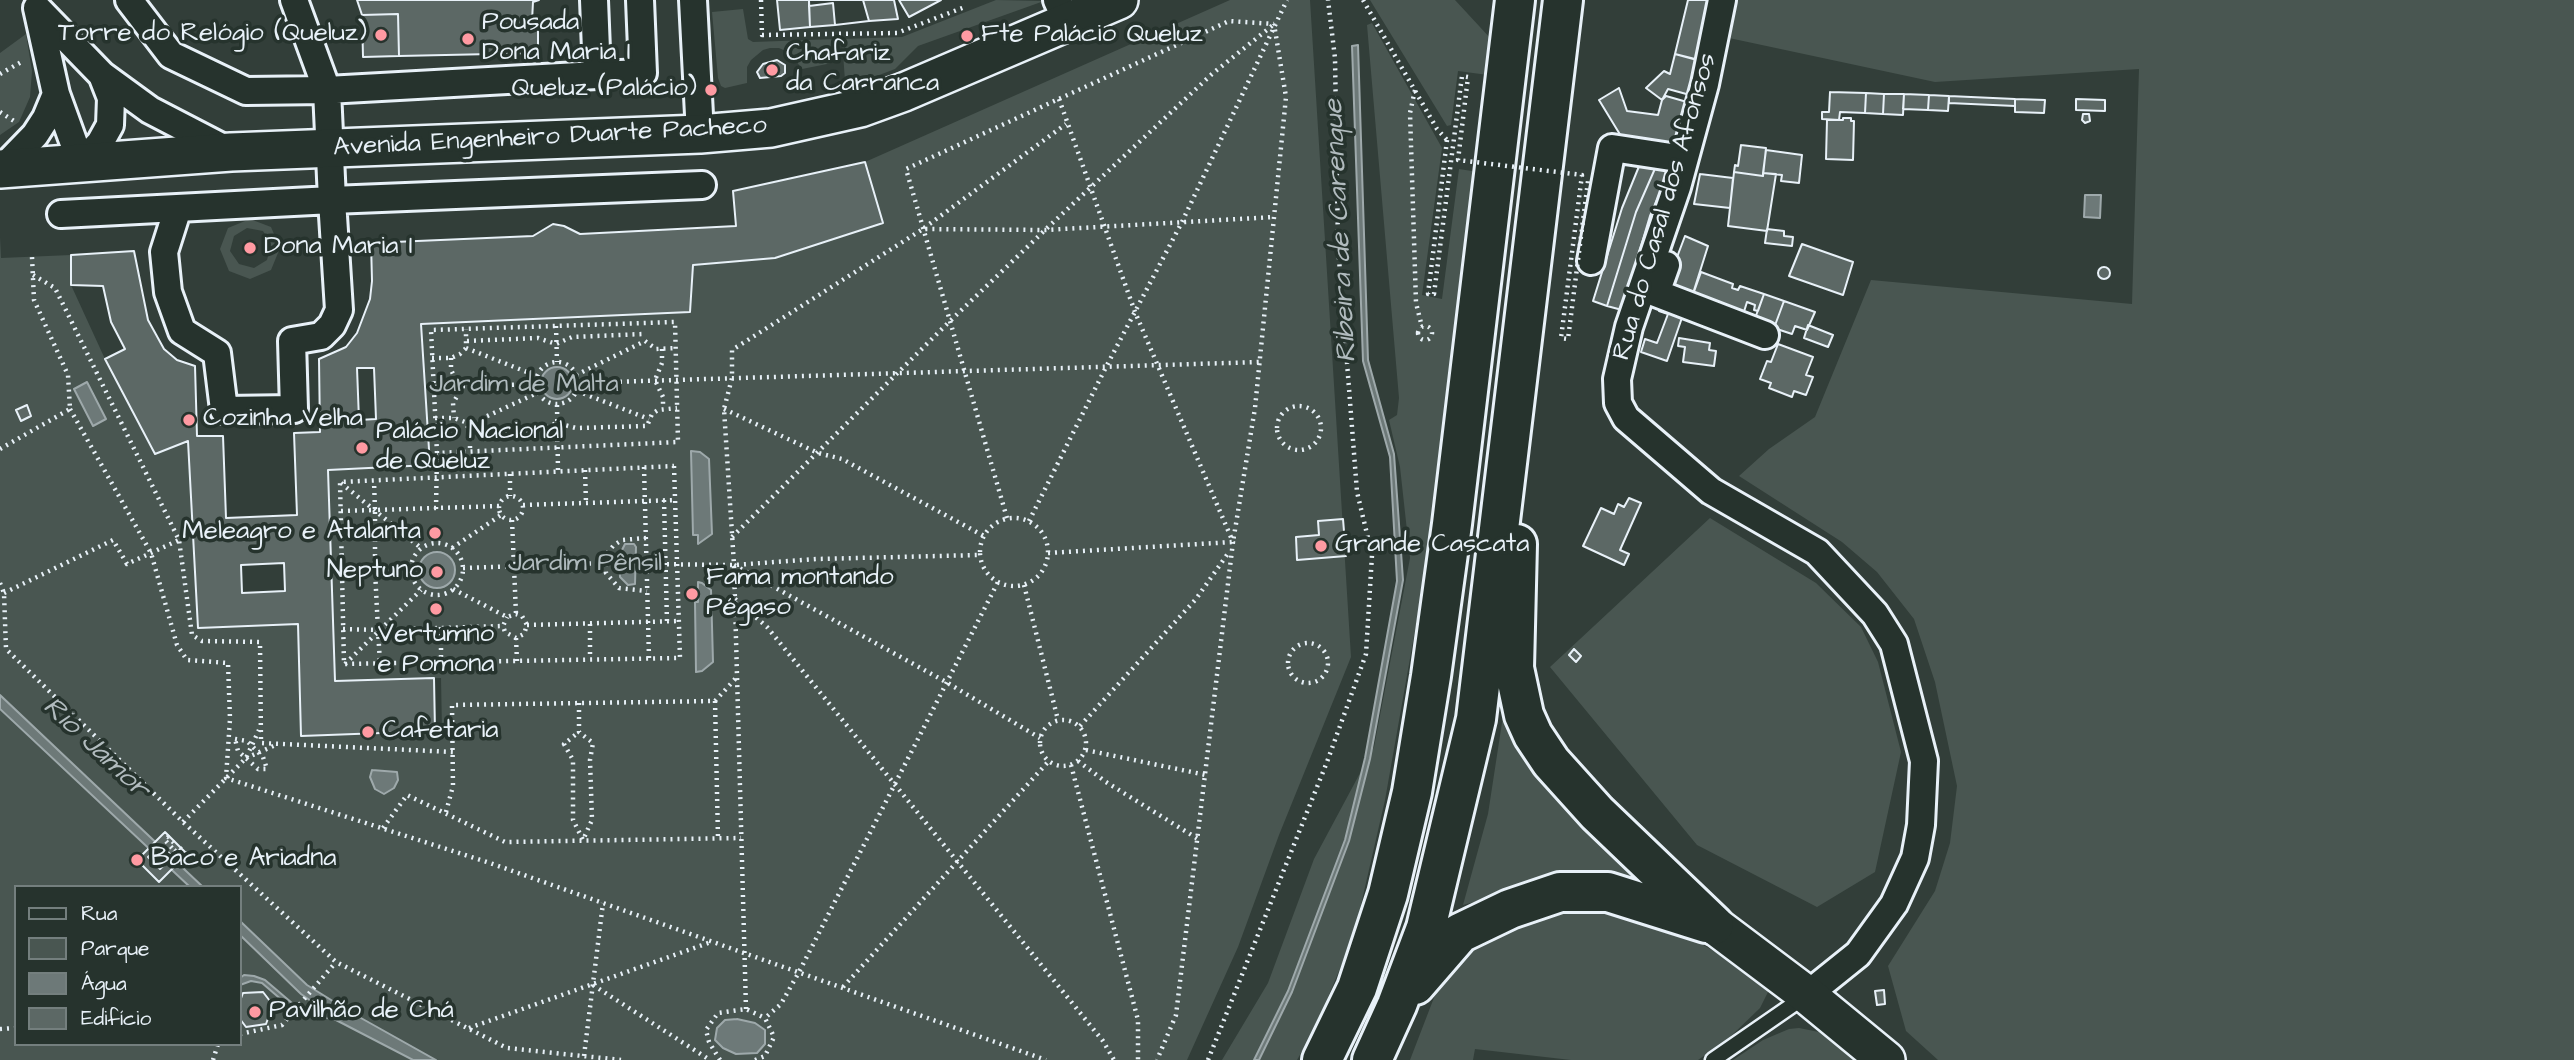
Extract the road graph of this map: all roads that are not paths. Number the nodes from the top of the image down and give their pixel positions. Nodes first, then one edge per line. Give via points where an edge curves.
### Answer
1 (129, 0) edge
2 (294, 0) edge
3 (594, 0) edge
4 (639, 0) edge
5 (693, 0) edge
6 (1119, 0) edge
7 (1515, 0) edge
8 (1563, 0) edge
9 (1722, 0) edge
10 (35, 4) edge
11 (1062, 11) edge
12 (102, 75) junction
13 (597, 75) junction
14 (327, 90) junction
15 (56, 94) junction
16 (700, 134) junction
17 (330, 149) junction
18 (231, 152) junction
19 (1684, 159) junction
20 (82, 163) junction
21 (1, 169) edge
22 (702, 185) dead end
23 (332, 200) junction
24 (178, 208) junction
25 (61, 214) dead end
26 (1682, 224) dead end
27 (1591, 261) dead end
28 (1765, 335) dead end
29 (1515, 379) junction
30 (1714, 925) junction
31 (1807, 995) junction
32 (1397, 1005) junction
33 (1322, 1060) edge
34 (1372, 1060) edge
35 (1713, 1060) edge
36 (1886, 1060) edge

1 - 14 street via 171,55 246,91
2 - 14 street
3 - 13 street
4 - 13 street via 643,73
5 - 16 street
6 - 11 street, Avenida Engenheiro Duarte Pacheco
7 - 33 highway via 1452,524 1412,792 1384,906 1357,988
8 - 29 highway
9 - 19 street, Rua do Casal dos Afonsos
10 - 12 street
10 - 15 street
11 - 16 street, Avenida Engenheiro Duarte Pacheco via 904,92 860,108 771,128
12 - 18 street via 150,110
12 - 20 street via 111,98 110,125
13 - 14 street
14 - 17 street
15 - 20 street
15 - 21 street via 35,135
16 - 17 street, Avenida Engenheiro Duarte Pacheco
17 - 18 street, Avenida Engenheiro Duarte Pacheco
17 - 23 street
18 - 20 street, Avenida Engenheiro Duarte Pacheco
19 - 27 street via 1612,148
19 - 31 street, Rua do Casal dos Afonsos via 1629,327 1617,379 1618,403 1626,418 1711,492 1817,552 1875,614 1894,644 1924,761 1915,858 1894,904 1858,954
20 - 21 street, Avenida Engenheiro Duarte Pacheco
22 - 23 street
23 - 24 street
23 - 24 street via 340,310 321,336 292,341 294,409 223,410 218,353 182,331 168,292 164,253
24 - 25 street
26 - 28 street via 1656,293
29 - 30 highway via 1518,580 1514,668 1524,715 1552,762 1597,813
29 - 32 highway via 1476,719 1426,928
30 - 31 street
30 - 32 highway via 1608,892 1560,892 1460,933
31 - 35 lane
31 - 36 street
32 - 34 highway

